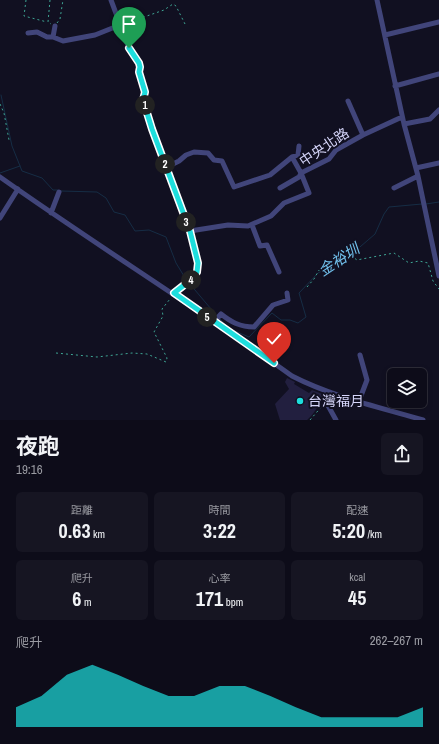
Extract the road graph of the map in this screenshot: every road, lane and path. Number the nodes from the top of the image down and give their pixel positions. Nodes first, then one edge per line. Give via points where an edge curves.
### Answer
1 (26, 0) edge
2 (50, 0) edge
3 (63, 0) edge
4 (111, 0) edge
5 (377, 0) edge
6 (48, 22) junction
7 (439, 22) edge
8 (185, 24) dead end
9 (120, 25) junction
10 (55, 26) junction
11 (28, 33) dead end
12 (385, 35) junction
13 (53, 37) junction
14 (439, 74) edge
15 (395, 86) junction
16 (348, 100) dead end
17 (0, 104) edge
18 (439, 110) edge
19 (402, 117) junction
20 (404, 124) junction
21 (363, 135) junction
22 (10, 140) dead end
23 (299, 146) dead end
24 (292, 157) junction
25 (439, 163) edge
26 (167, 167) junction
27 (416, 168) junction
28 (301, 173) junction
29 (418, 176) junction
30 (0, 177) edge
31 (280, 188) dead end
32 (394, 188) dead end
33 (18, 189) junction
34 (60, 192) dead end
35 (52, 213) junction
36 (0, 218) edge
37 (252, 225) junction
38 (190, 231) junction
39 (438, 262) edge
40 (279, 272) dead end
41 (439, 276) edge
42 (307, 287) dead end
43 (439, 289) edge
44 (174, 293) junction
45 (287, 293) dead end
46 (214, 322) junction
47 (56, 353) dead end
48 (360, 355) dead end
49 (330, 392) junction
50 (359, 401) junction
51 (326, 402) junction
52 (310, 420) edge
53 (336, 420) edge
54 (424, 420) edge

1 - 6 path via 24,16
2 - 6 path
3 - 10 path via 60,19
4 - 9 street
5 - 12 street
6 - 10 path
7 - 12 street
8 - 9 path via 173,4 164,10
9 - 13 street via 95,35 63,41
9 - 26 street via 129,48 139,63 145,92 143,100
10 - 13 street
11 - 13 street via 37,32 46,37
12 - 15 street
14 - 15 street
15 - 19 street
16 - 21 street
17 - 22 path
18 - 20 street via 430,119
19 - 20 street
19 - 21 street, 中央北路
20 - 27 street
21 - 28 street, 中央北路 via 336,150 329,159
23 - 24 street via 298,155
24 - 26 street via 270,175 234,187 222,162 214,160 208,153 194,152
24 - 28 street
25 - 27 street
26 - 38 street
27 - 29 street
28 - 31 street via 299,177
28 - 37 street, 中央北路 via 309,192 284,203 271,216
29 - 32 street
29 - 39 street
30 - 33 street
33 - 35 street
33 - 36 street
34 - 35 street
35 - 44 street
37 - 38 street, 中央北路 via 228,225
37 - 40 street via 260,246 267,245
38 - 44 street via 198,263 197,272
39 - 41 street
42 - 43 path via 319,270 348,258 362,260 394,253 408,263 428,263 433,281
44 - 46 street
44 - 47 path via 162,309 163,316 154,332 168,358 166,362 147,354 132,353 97,358
45 - 46 street via 288,300 273,305 254,327 238,325 221,314
46 - 49 street via 292,376
48 - 50 street via 367,380
49 - 50 street
49 - 51 street
50 - 54 street
51 - 52 path
51 - 53 street

